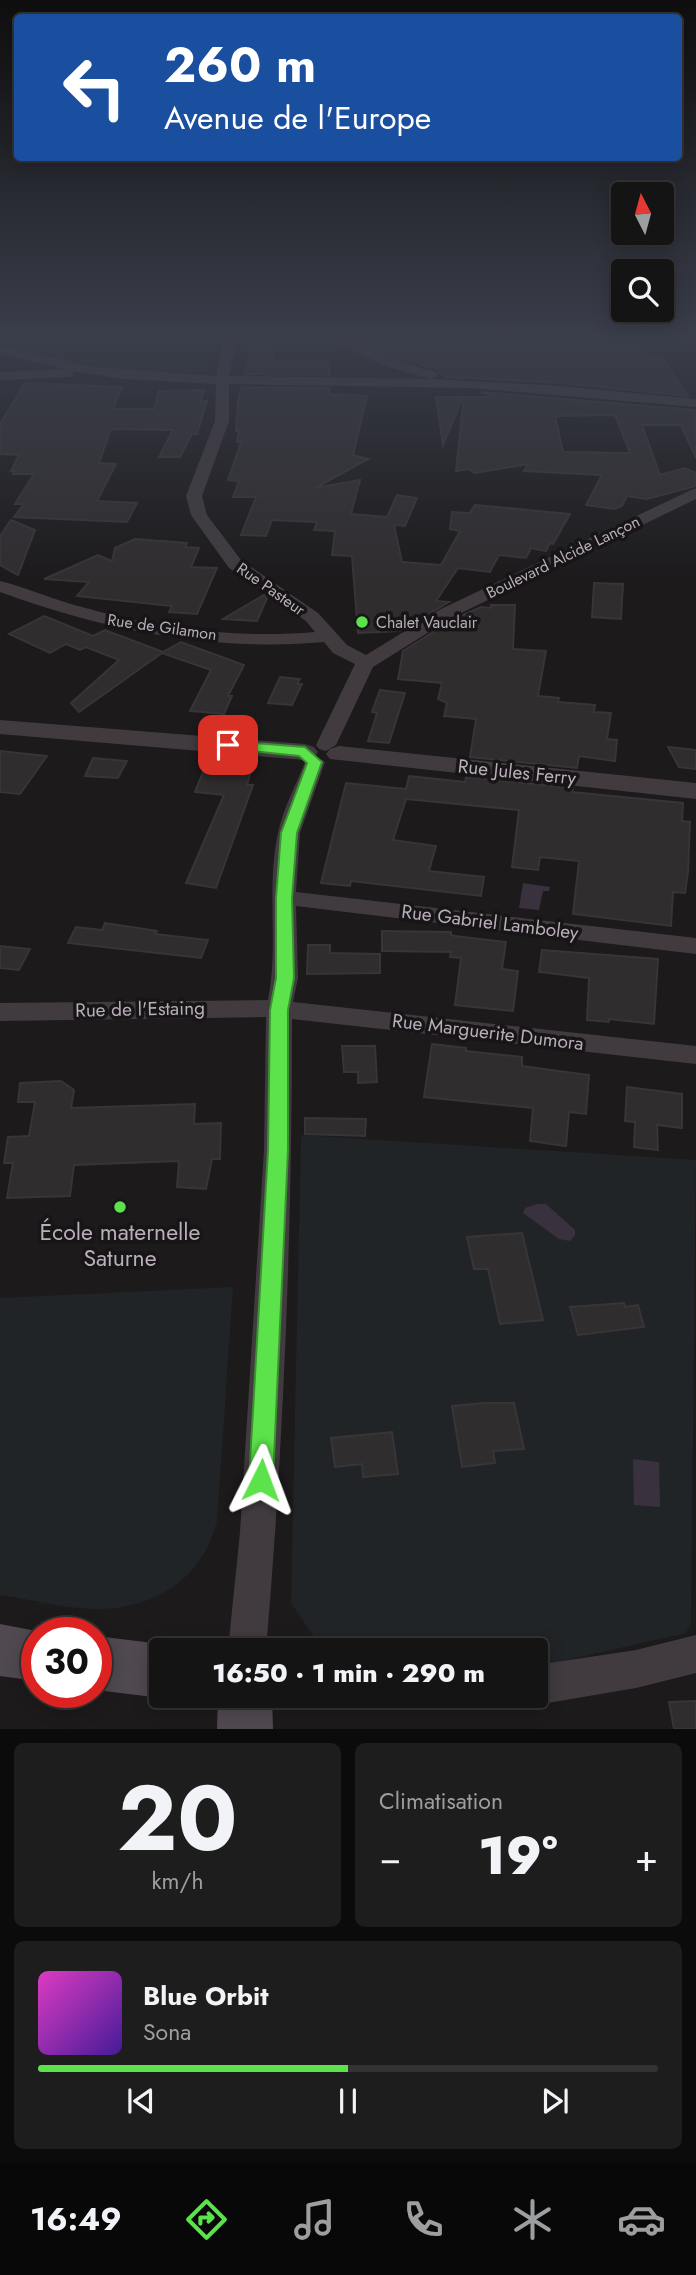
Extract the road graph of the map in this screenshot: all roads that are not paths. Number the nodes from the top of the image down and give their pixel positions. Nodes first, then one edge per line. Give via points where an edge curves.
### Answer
1 (222, 418) edge
2 (696, 493) edge
3 (0, 586) edge
4 (328, 636) junction
5 (366, 663) junction
6 (0, 727) edge
7 (321, 753) junction
8 (696, 791) edge
9 (284, 898) junction
10 (696, 946) edge
11 (279, 1010) junction
12 (0, 1012) edge
13 (696, 1055) edge
14 (248, 1638) edge
15 (0, 1650) edge
16 (21, 1653) edge
17 (696, 1654) edge
18 (112, 1665) edge
19 (149, 1670) edge
20 (548, 1683) edge
21 (245, 1708) edge
22 (246, 1729) edge

1 - 4 street, Rue Pasteur via 197,485 195,505 235,564 312,617
2 - 5 street, Boulevard Alcide Lançon via 447,613
3 - 4 street, Rue de Gilamon via 78,614 125,623 258,640
4 - 5 street, Rue Pasteur via 340,649
5 - 7 street, Boulevard Alcide Lançon
6 - 7 street, Rue Jules Ferry
7 - 8 street, Rue Jules Ferry
7 - 9 street, Boulevard Alcide Lançon via 289,833
9 - 10 street, Rue Gabriel Lamboley
9 - 11 street, Boulevard Alcide Lançon via 285,978
11 - 12 street, Rue de l'Estaing
11 - 13 street, Rue Marguerite Dumora
11 - 14 street, Boulevard Alcide Lançon via 275,1205
15 - 16 main road
17 - 20 street
18 - 19 main road
21 - 22 main road

